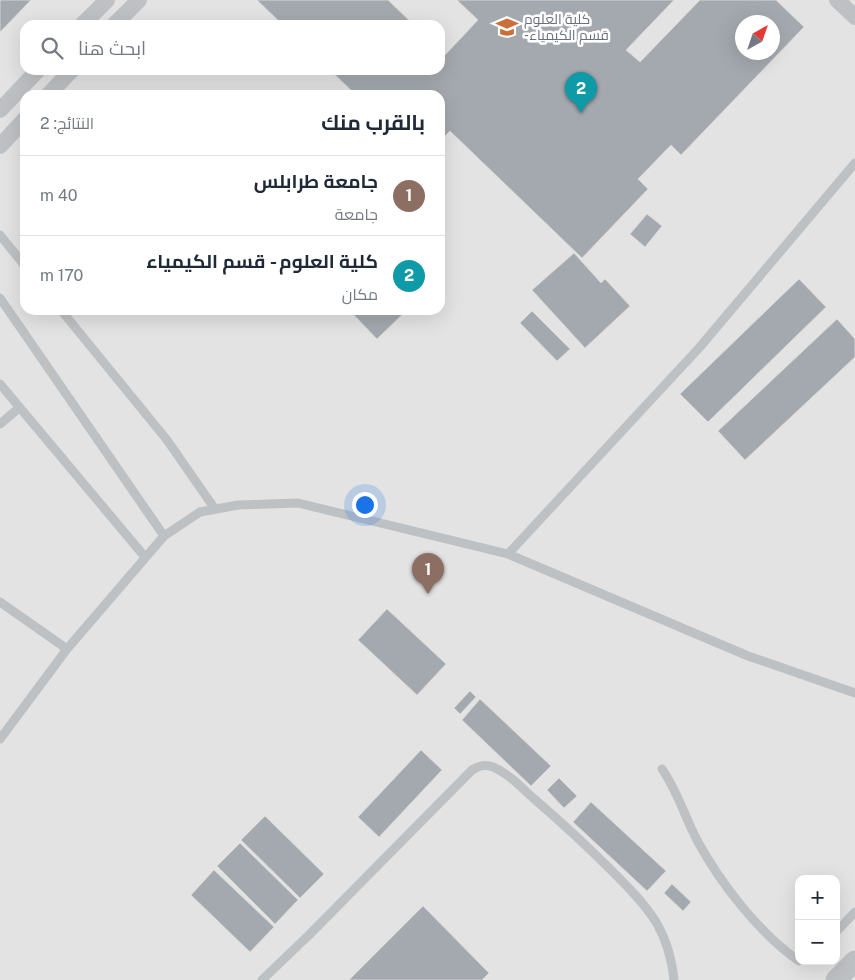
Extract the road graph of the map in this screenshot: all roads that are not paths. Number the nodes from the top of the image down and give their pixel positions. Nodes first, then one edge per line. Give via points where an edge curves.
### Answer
1 (107, 0) edge
2 (139, 0) edge
3 (837, 0) edge
4 (855, 17) edge
5 (87, 20) edge
6 (119, 20) edge
7 (33, 75) edge
8 (67, 75) edge
9 (53, 90) edge
10 (0, 110) edge
11 (20, 124) edge
12 (0, 146) edge
13 (855, 162) edge
14 (0, 235) edge
15 (20, 260) edge
16 (0, 298) edge
17 (65, 315) edge
18 (0, 384) edge
19 (19, 408) junction
20 (0, 424) edge
21 (215, 509) junction
22 (164, 536) junction
23 (508, 554) junction
24 (145, 557) junction
25 (0, 602) edge
26 (67, 649) junction
27 (855, 693) edge
28 (0, 739) edge
29 (662, 770) dead end
30 (855, 912) edge
31 (840, 928) edge
32 (795, 956) edge
33 (855, 960) edge
34 (262, 980) edge
35 (674, 980) edge
36 (836, 980) edge

1 - 5 street
2 - 6 street
3 - 4 street
7 - 10 street
8 - 9 street
11 - 12 street
13 - 23 lane via 699,348
14 - 15 lane
16 - 22 lane
17 - 21 lane via 167,440
18 - 19 lane
19 - 20 lane
19 - 24 lane
21 - 22 lane via 200,512
21 - 23 lane via 298,503
22 - 24 lane
23 - 27 lane via 748,656
24 - 26 lane
25 - 26 lane
26 - 28 lane
29 - 32 lane via 674,788 698,842 724,882 757,922
30 - 31 lane
33 - 36 street
34 - 35 lane via 472,770 481,765 505,774 570,829 632,892 662,934

